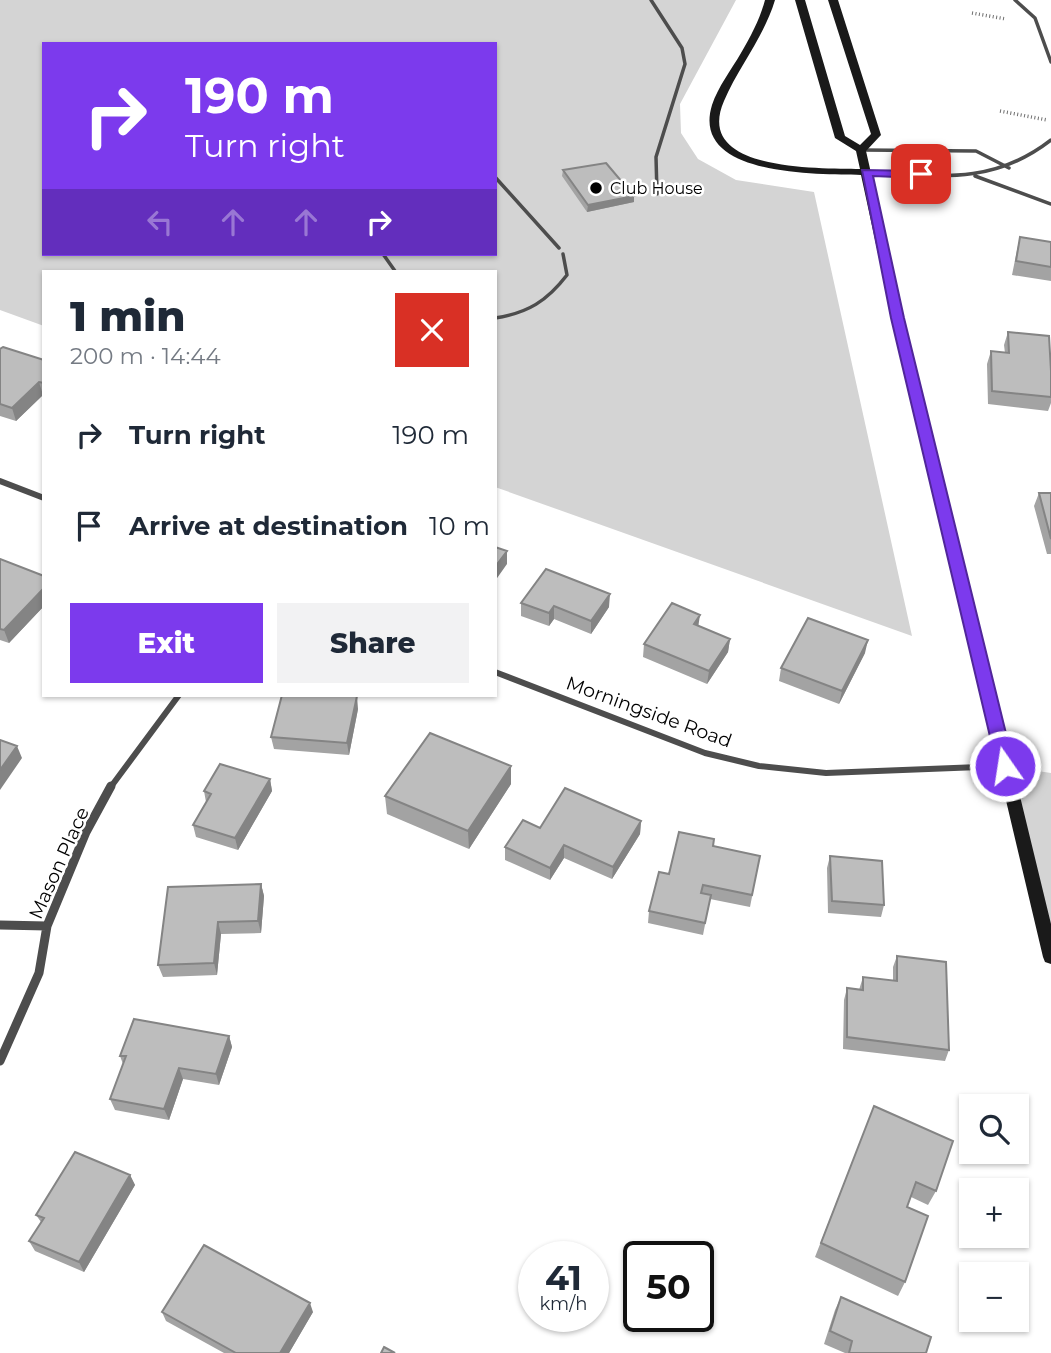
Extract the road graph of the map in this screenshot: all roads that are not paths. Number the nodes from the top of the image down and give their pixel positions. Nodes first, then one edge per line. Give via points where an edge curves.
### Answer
1 (652, 0) edge
2 (770, 0) edge
3 (800, 0) edge
4 (834, 0) edge
5 (1015, 0) edge
6 (1051, 62) edge
7 (1051, 139) edge
8 (861, 150) junction
9 (1009, 168) junction
10 (867, 172) junction
11 (975, 176) junction
12 (497, 179) edge
13 (657, 194) dead end
14 (1051, 204) edge
15 (559, 248) dead end
16 (563, 254) dead end
17 (497, 318) edge
18 (0, 481) edge
19 (42, 497) edge
20 (497, 673) edge
21 (178, 697) edge
22 (1005, 766) junction
23 (0, 925) edge
24 (47, 926) junction
25 (1051, 957) edge
26 (0, 1061) edge

1 - 13 lane via 682,48 685,64 656,157
2 - 10 main road via 756,39 716,105 712,124 720,141 761,166
3 - 8 main road via 840,138
4 - 8 main road via 876,135
5 - 6 lane via 1035,18
7 - 9 lane
8 - 9 lane via 976,152
8 - 10 main road
9 - 11 lane
10 - 11 lane
10 - 22 main road
11 - 14 lane
12 - 15 lane
16 - 17 lane via 567,275 555,292 534,311
18 - 19 street
20 - 22 street, Morningside Road via 705,753 759,766 826,773
21 - 24 street, Mason Place via 117,778 86,832
22 - 25 main road
23 - 24 street
24 - 26 street, Mason Place via 38,973

